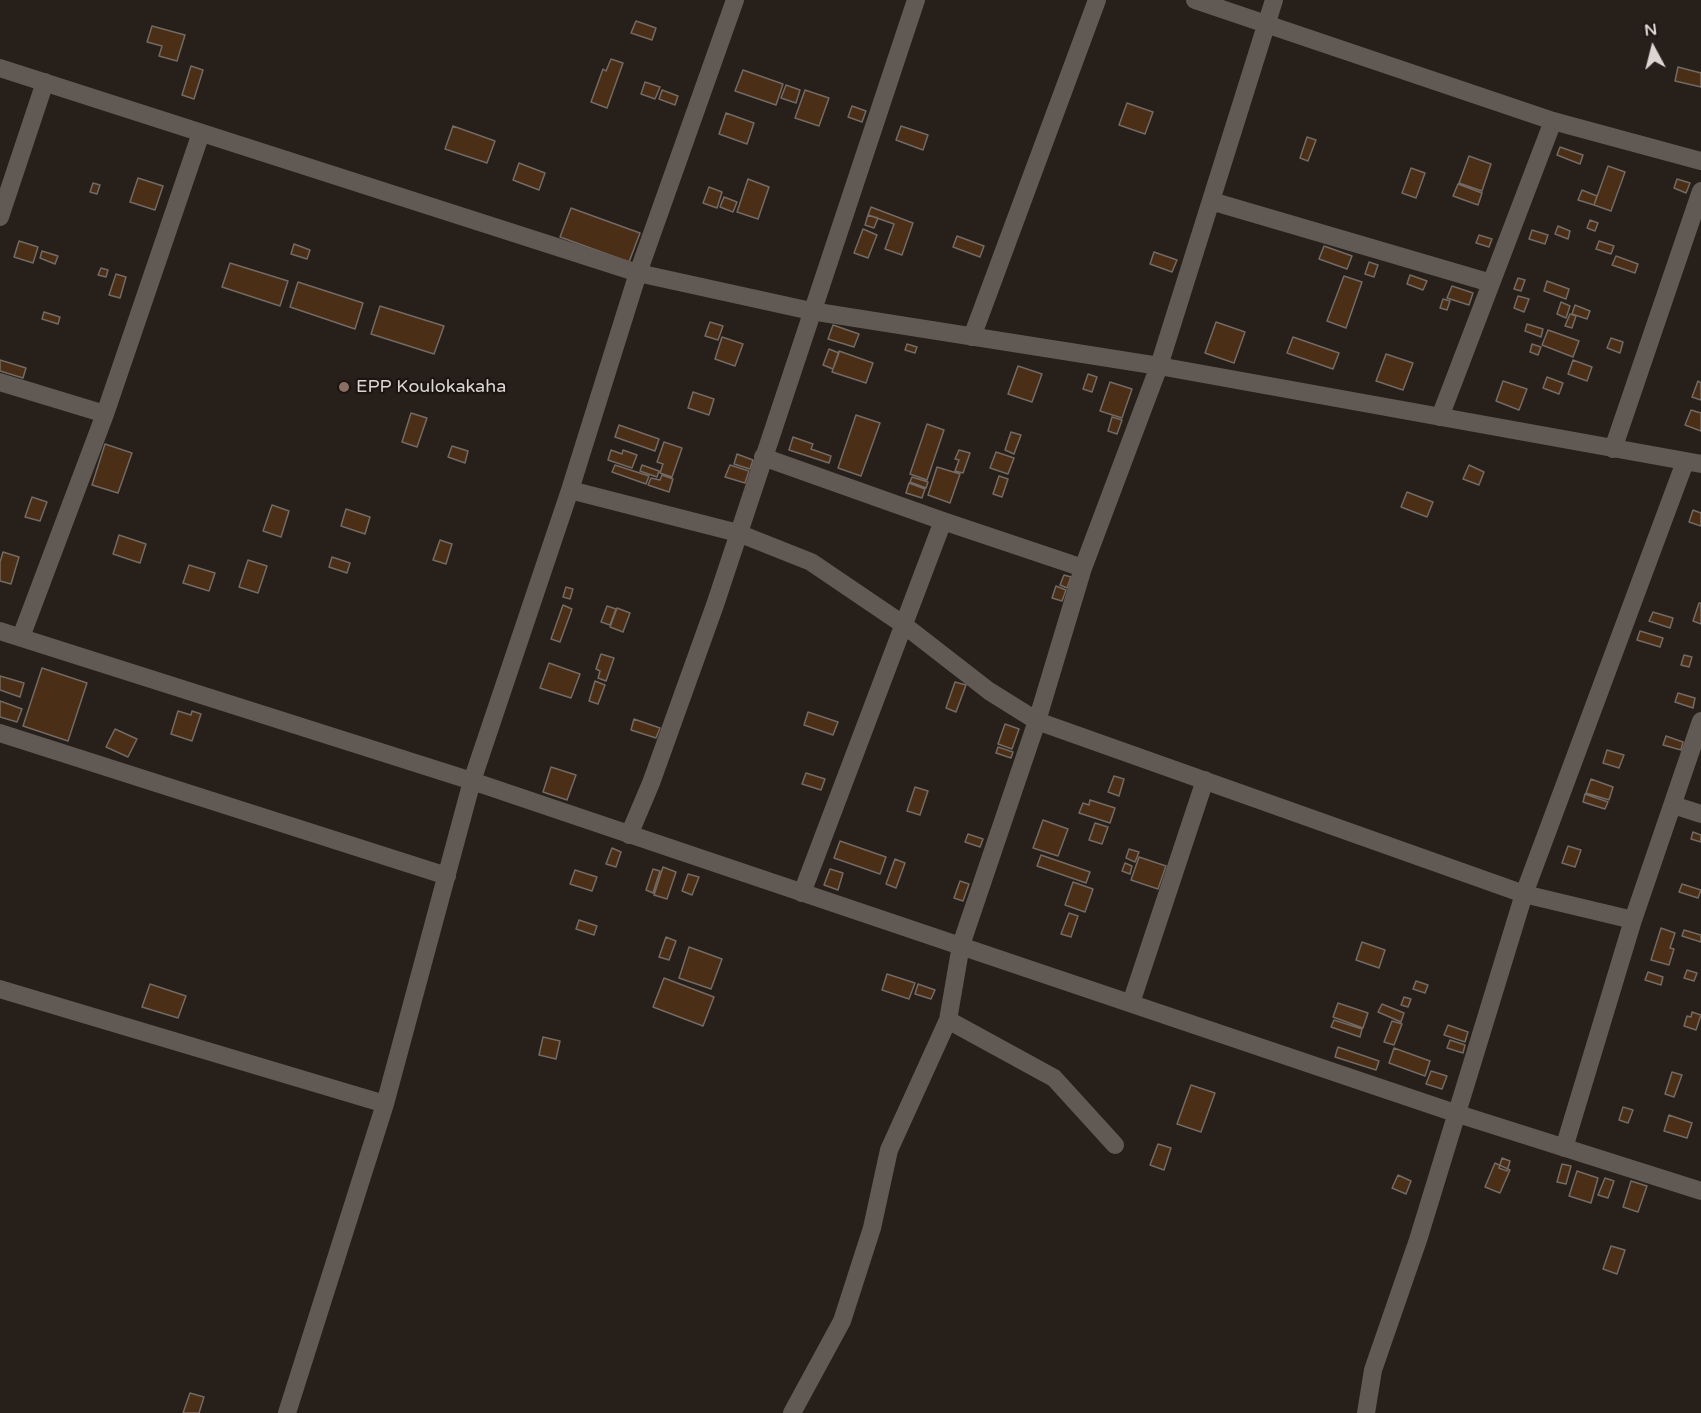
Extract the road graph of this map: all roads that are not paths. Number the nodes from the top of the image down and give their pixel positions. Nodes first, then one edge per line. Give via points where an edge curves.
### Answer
1 (735, 0) edge
2 (915, 0) edge
3 (1097, 0) edge
4 (1195, 0) edge
5 (1274, 0) edge
6 (1267, 25) junction
7 (0, 68) edge
8 (45, 82) junction
9 (1554, 121) junction
10 (201, 133) junction
11 (1701, 161) edge
12 (1701, 191) edge
13 (1211, 201) junction
14 (0, 217) edge
15 (638, 273) junction
16 (1491, 283) junction
17 (811, 311) junction
18 (972, 337) junction
19 (1159, 366) junction
20 (0, 382) edge
21 (105, 414) junction
22 (1440, 417) junction
23 (1613, 449) junction
24 (763, 457) junction
25 (1693, 463) edge
26 (570, 490) junction
27 (943, 521) junction
28 (738, 533) junction
29 (1083, 568) junction
30 (904, 625) junction
31 (0, 631) edge
32 (21, 637) junction
33 (1037, 720) junction
34 (1701, 721) edge
35 (0, 733) edge
36 (1205, 780) junction
37 (472, 781) junction
38 (1673, 805) junction
39 (1701, 814) edge
40 (629, 835) junction
41 (447, 876) junction
42 (802, 893) junction
43 (1524, 894) junction
44 (1633, 920) junction
45 (961, 945) junction
46 (0, 989) edge
47 (1131, 1003) junction
48 (948, 1020) junction
49 (385, 1104) junction
50 (1455, 1113) junction
51 (1115, 1145) dead end
52 (1564, 1148) junction
53 (1701, 1191) edge
54 (287, 1413) edge
55 (792, 1413) edge
56 (1366, 1413) edge

1 - 15 street
2 - 17 street
3 - 18 street
4 - 6 street
5 - 6 street
6 - 9 street
6 - 13 street
7 - 8 street
8 - 10 street
8 - 14 street
9 - 11 street
9 - 16 street
10 - 15 street
10 - 21 street
12 - 23 street
13 - 16 street
13 - 19 street
15 - 17 street
15 - 26 street
16 - 22 street
17 - 18 street
17 - 24 street
18 - 19 street
19 - 22 street
19 - 29 street
20 - 21 street
21 - 32 street
22 - 23 street
23 - 25 street
24 - 27 street
24 - 28 street
25 - 43 street
26 - 28 street
26 - 37 street
27 - 29 street
27 - 30 street
28 - 30 street via 811,562
28 - 40 street via 655,772
29 - 33 street
30 - 33 street via 989,691
30 - 42 street
31 - 32 street
32 - 37 street
33 - 36 street
33 - 45 street
34 - 38 street
35 - 41 street
36 - 43 street
36 - 47 street
37 - 40 street
37 - 41 street
38 - 39 street
38 - 44 street
40 - 42 street
41 - 49 street
42 - 45 street
43 - 44 street
43 - 50 street
44 - 52 street
45 - 47 street
45 - 48 street
46 - 49 street
47 - 50 street
48 - 51 street via 1054,1078
48 - 55 street via 889,1150 872,1228 842,1321
49 - 54 street
50 - 52 street
50 - 56 street via 1418,1240 1373,1370
52 - 53 street

